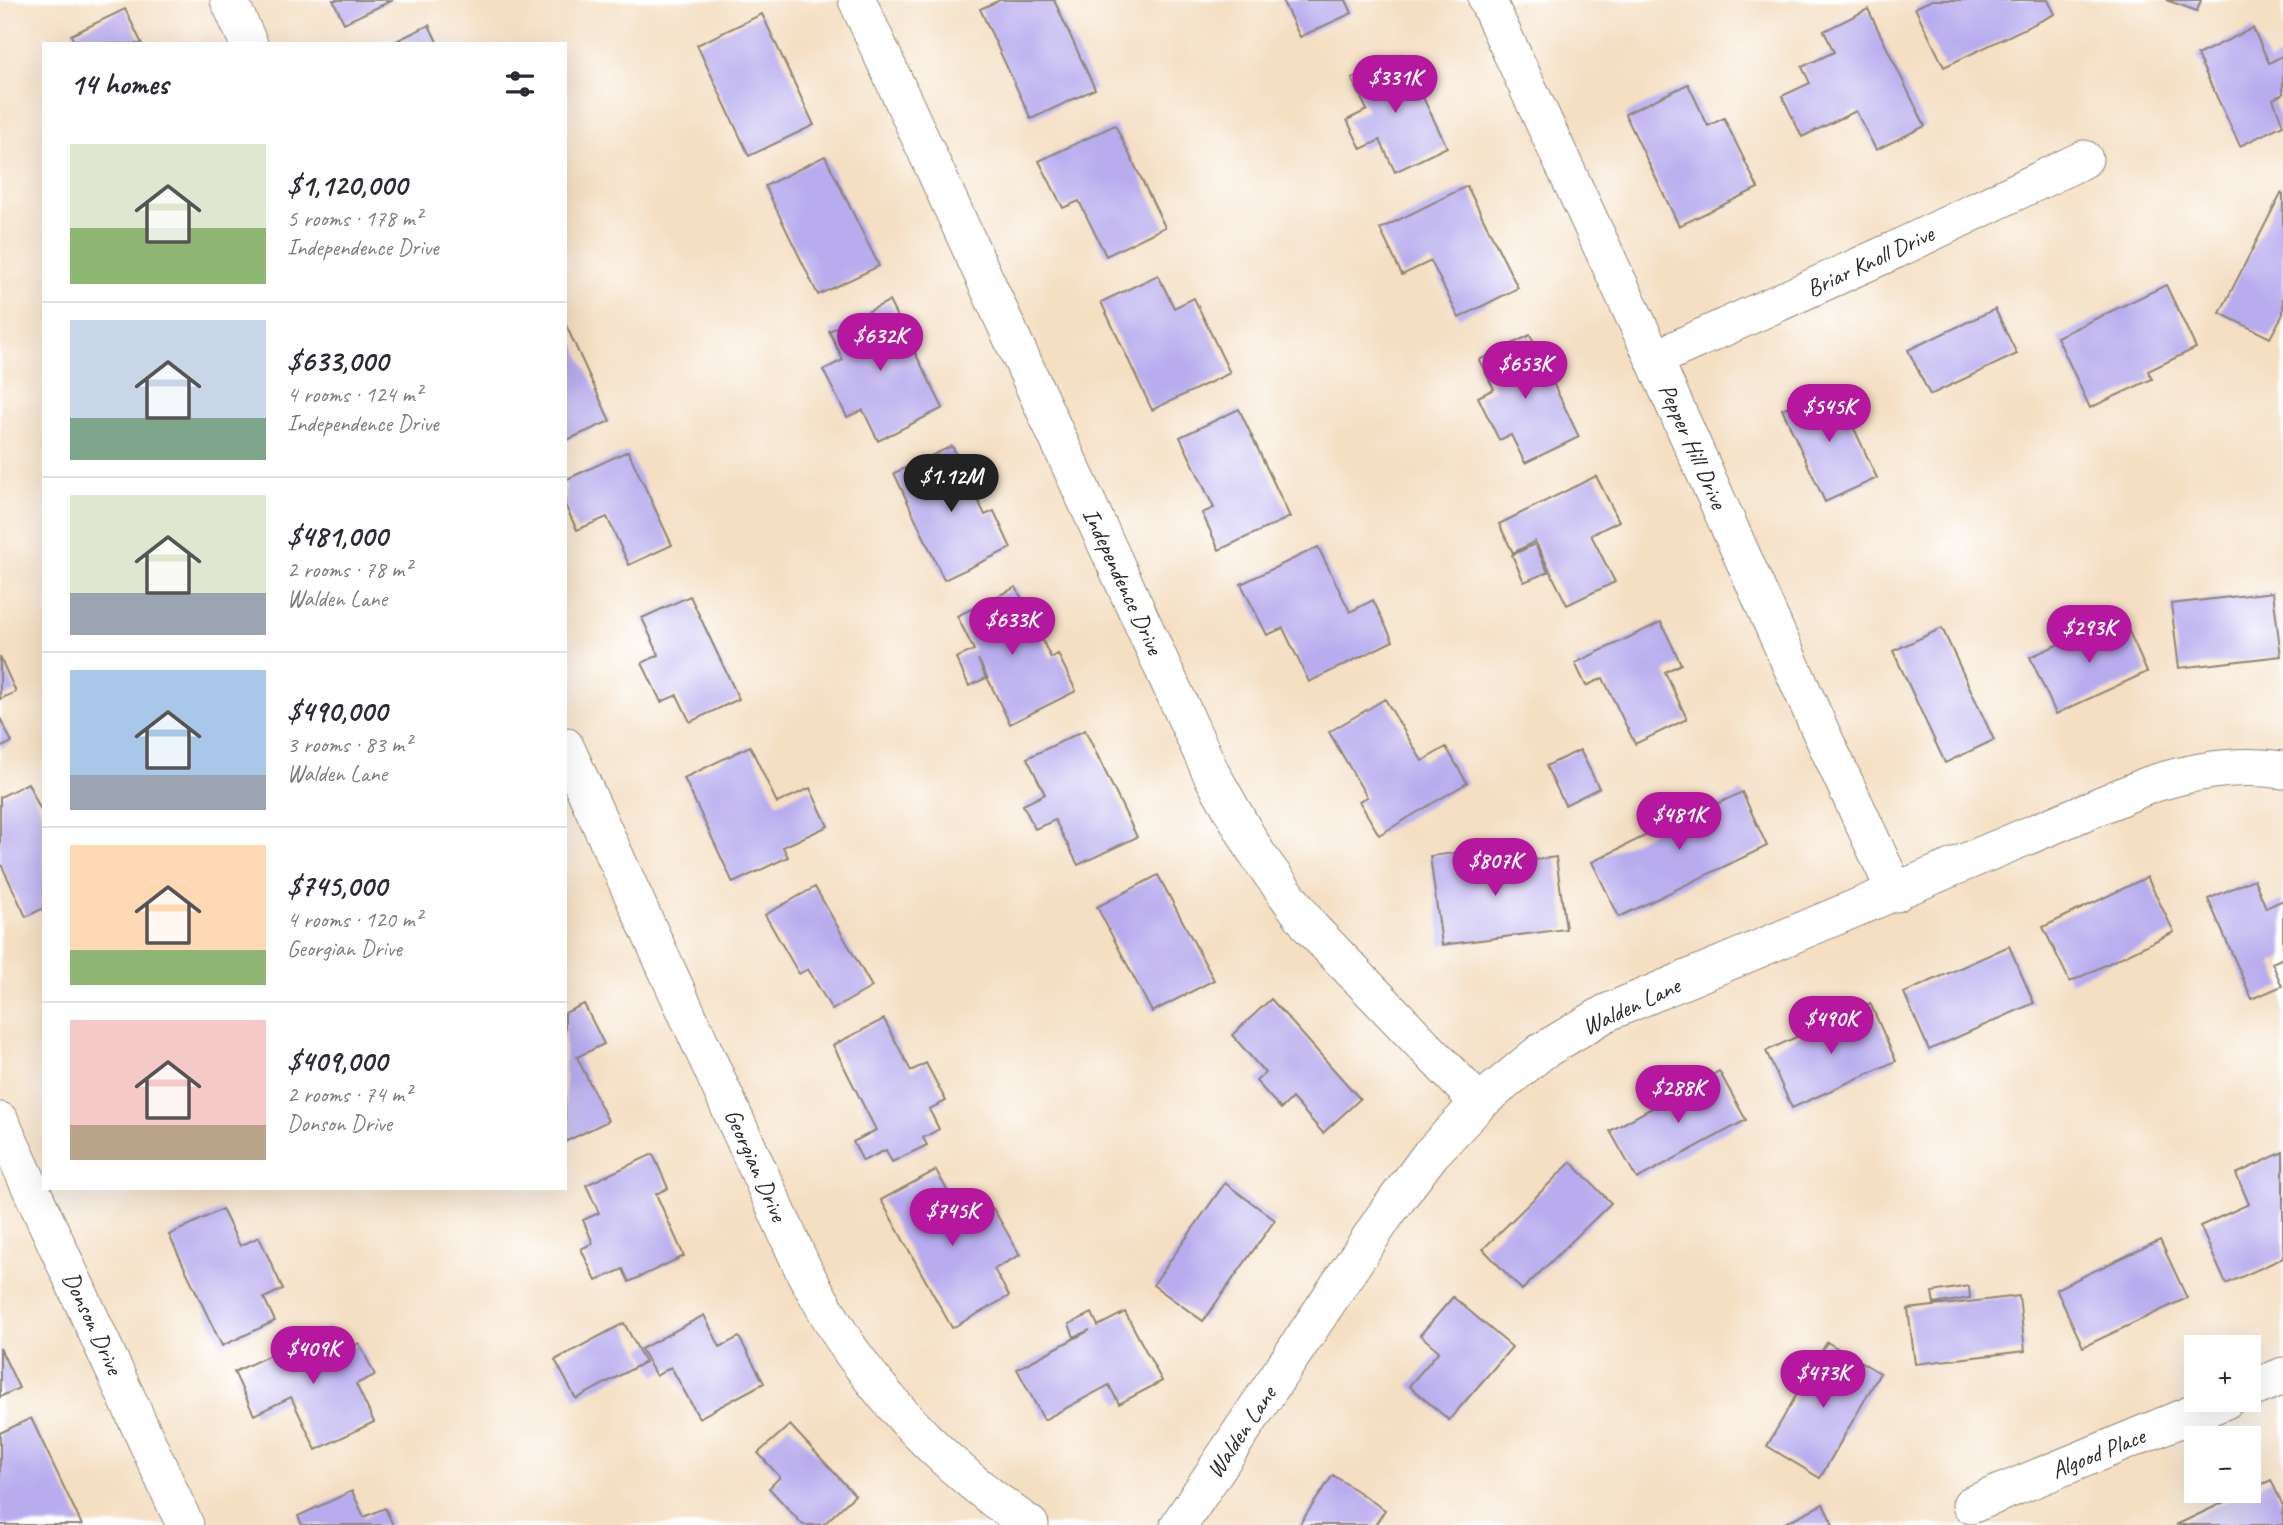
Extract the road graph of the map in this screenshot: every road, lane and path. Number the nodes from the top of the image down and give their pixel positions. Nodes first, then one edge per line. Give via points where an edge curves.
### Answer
1 (229, 0) edge
2 (857, 0) edge
3 (1487, 0) edge
4 (248, 42) edge
5 (2084, 159) dead end
6 (1654, 359) junction
7 (567, 750) edge
8 (2283, 770) edge
9 (1896, 893) junction
10 (1479, 1103) junction
11 (0, 1121) edge
12 (2283, 1376) edge
13 (2261, 1385) edge
14 (2197, 1412) edge
15 (1970, 1505) dead end
16 (185, 1525) edge
17 (1030, 1525) edge
18 (1179, 1525) edge

1 - 4 street
2 - 10 street, Independence Drive via 1200,749 1257,854 1311,928
3 - 6 street, Pepper Hill Drive
5 - 6 street, Briar Knoll Drive
6 - 9 street, Pepper Hill Drive
7 - 17 street, Georgian Drive via 817,1295 850,1349 897,1410 950,1464
8 - 9 street, Walden Lane via 2233,767 2180,775
9 - 10 street, Walden Lane via 1606,1013 1541,1052
10 - 18 street, Walden Lane via 1430,1155 1386,1214
11 - 16 street, Donson Drive
12 - 13 street
14 - 15 street, Algood Place

